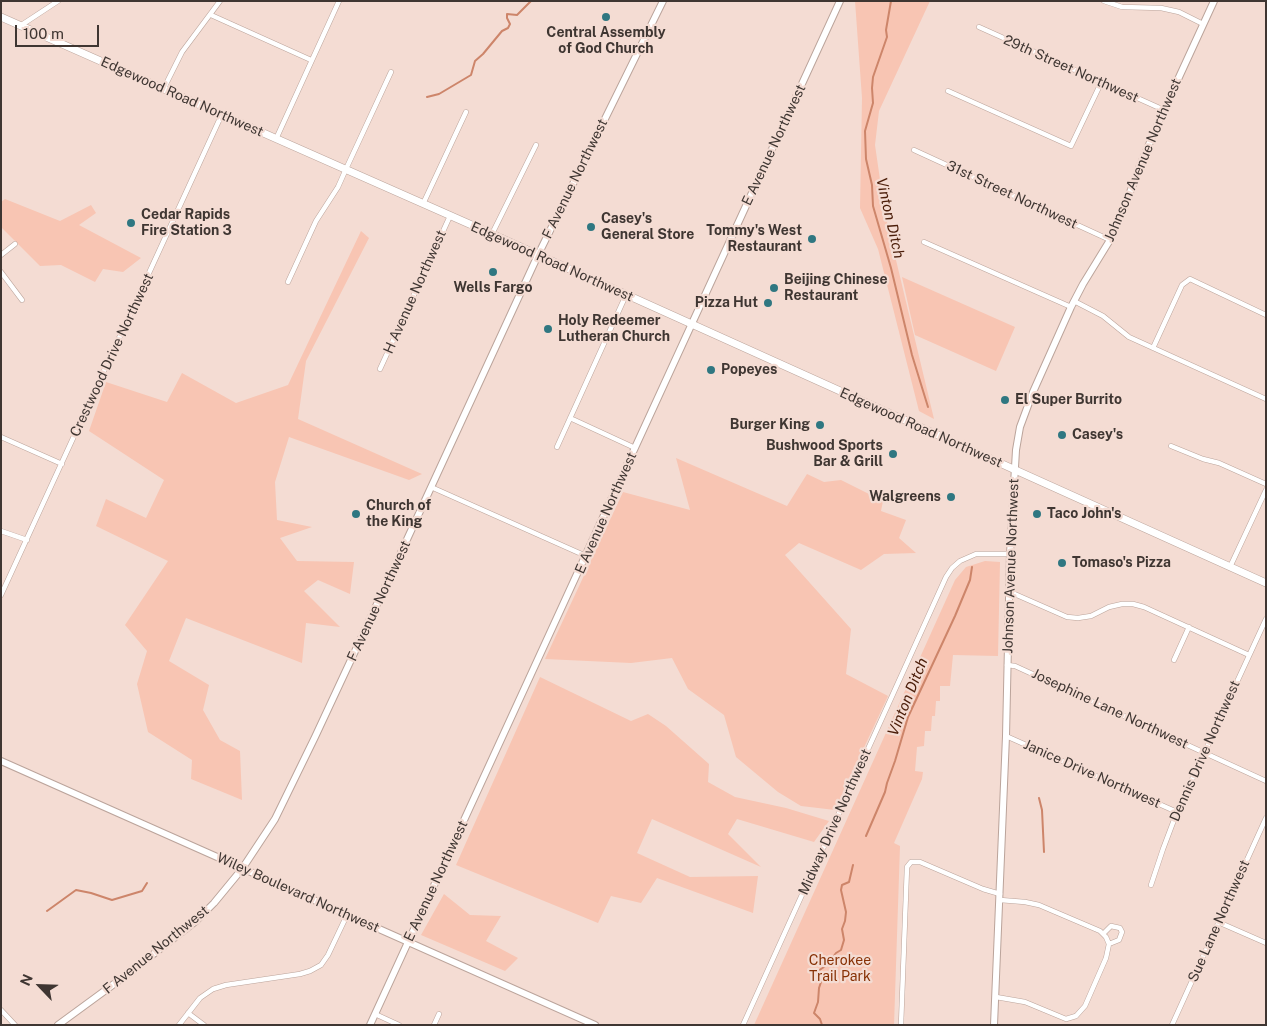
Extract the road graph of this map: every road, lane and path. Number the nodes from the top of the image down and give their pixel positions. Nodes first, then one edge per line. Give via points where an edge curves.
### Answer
1 (58, 1) edge
2 (220, 1) edge
3 (339, 1) edge
4 (662, 1) edge
5 (840, 1) edge
6 (1104, 1) edge
7 (1214, 1) edge
8 (211, 14) junction
9 (1, 18) edge
10 (1204, 24) junction
11 (20, 26) junction
12 (979, 27) dead end
13 (311, 60) junction
14 (391, 72) dead end
15 (1101, 82) junction
16 (164, 88) junction
17 (948, 91) dead end
18 (1164, 110) junction
19 (466, 112) dead end
20 (222, 114) junction
21 (276, 139) junction
22 (536, 145) dead end
23 (914, 150) dead end
24 (346, 169) junction
25 (423, 204) junction
26 (450, 216) junction
27 (492, 234) junction
28 (1110, 240) junction
29 (924, 242) dead end
30 (14, 244) dead end
31 (1, 254) edge
32 (538, 255) junction
33 (1, 272) edge
34 (288, 282) dead end
35 (626, 295) junction
36 (22, 300) dead end
37 (1073, 304) junction
38 (1266, 315) edge
39 (692, 325) junction
40 (1153, 348) junction
41 (380, 369) dead end
42 (1266, 399) edge
43 (570, 418) junction
44 (1, 437) edge
45 (1171, 446) dead end
46 (557, 447) dead end
47 (635, 448) junction
48 (62, 464) junction
49 (1015, 471) junction
50 (1266, 484) edge
51 (431, 487) junction
52 (1266, 490) edge
53 (1, 531) edge
54 (27, 540) junction
55 (1010, 554) junction
56 (586, 556) junction
57 (1230, 567) junction
58 (1266, 583) edge
59 (1010, 592) junction
60 (1, 595) edge
61 (1266, 619) edge
62 (1189, 627) junction
63 (1249, 654) junction
64 (1174, 660) dead end
65 (1007, 665) junction
66 (1006, 736) junction
67 (1204, 752) junction
68 (1, 761) edge
69 (1266, 781) edge
70 (1177, 812) junction
71 (1266, 818) edge
72 (242, 869) junction
73 (1151, 885) dead end
74 (1000, 897) junction
75 (347, 915) junction
76 (1218, 922) junction
77 (1104, 934) junction
78 (408, 942) junction
79 (1266, 943) edge
80 (1110, 944) junction
81 (996, 996) junction
82 (1, 1010) edge
83 (188, 1013) junction
84 (375, 1014) junction
85 (439, 1014) dead end
86 (14, 1025) edge
87 (58, 1025) edge
88 (179, 1025) edge
89 (204, 1025) edge
90 (370, 1025) edge
91 (399, 1025) edge
92 (434, 1025) edge
93 (595, 1025) edge
94 (743, 1025) edge
95 (901, 1025) edge
96 (994, 1025) edge
97 (1172, 1025) edge

1 - 11 street
2 - 8 street
3 - 13 street
4 - 32 street, F Avenue Northwest
5 - 39 street, E Avenue Northwest
6 - 10 street via 1122,7 1179,12
7 - 10 street, Johnson Avenue Northwest
8 - 13 street
8 - 16 street via 182,52
9 - 11 main road, Edgewood Road Northwest
10 - 18 street, Johnson Avenue Northwest
11 - 16 main road, Edgewood Road Northwest
12 - 15 street, 29th Street Northwest
13 - 21 street
14 - 24 street
15 - 17 street via 1071,146
15 - 18 street, 29th Street Northwest
16 - 20 main road, Edgewood Road Northwest
18 - 28 street, Johnson Avenue Northwest
19 - 25 street
20 - 21 main road, Edgewood Road Northwest
20 - 48 street, Crestwood Drive Northwest
21 - 24 main road, Edgewood Road Northwest
22 - 27 street
23 - 28 street, 31st Street Northwest
24 - 25 main road, Edgewood Road Northwest
24 - 34 street via 316,221
25 - 26 main road, Edgewood Road Northwest
26 - 27 main road, Edgewood Road Northwest
26 - 41 street, H Avenue Northwest
27 - 32 main road, Edgewood Road Northwest
28 - 37 street, Johnson Avenue Northwest
29 - 37 street
30 - 31 street
32 - 35 main road, Edgewood Road Northwest
32 - 51 street, F Avenue Northwest
33 - 36 street
35 - 39 main road, Edgewood Road Northwest
35 - 43 street
37 - 40 street via 1103,316 1129,337
37 - 49 street, Johnson Avenue Northwest via 1025,412 1018,438
38 - 40 street via 1190,279 1182,285
39 - 47 street, E Avenue Northwest
39 - 49 main road, Edgewood Road Northwest
40 - 42 street
43 - 46 street
43 - 47 street
44 - 48 street
45 - 50 street
47 - 56 street, E Avenue Northwest
48 - 54 street, Crestwood Drive Northwest
49 - 55 street, Johnson Avenue Northwest
49 - 57 main road, Edgewood Road Northwest
51 - 56 street
51 - 72 street, F Avenue Northwest via 275,819
52 - 57 street
53 - 54 street
54 - 60 street, Crestwood Drive Northwest
55 - 59 street, Johnson Avenue Northwest
55 - 94 street, Midway Drive Northwest via 976,554 960,561 946,577
56 - 78 street, E Avenue Northwest
57 - 58 main road, Edgewood Road Northwest
59 - 62 street via 1067,617 1091,616 1109,607 1133,604
59 - 65 street, Johnson Avenue Northwest
61 - 63 street, Dennis Drive Northwest
62 - 63 street
62 - 64 street
63 - 67 street, Dennis Drive Northwest
65 - 66 street, Johnson Avenue Northwest
65 - 67 street, Josephine Lane Northwest
66 - 70 street, Janice Drive Northwest
66 - 74 street, Johnson Avenue Northwest
67 - 69 street, Josephine Lane Northwest
67 - 70 street, Dennis Drive Northwest
68 - 72 street, Wiley Boulevard Northwest
70 - 73 street, Dennis Drive Northwest
71 - 76 street, Sue Lane Northwest
72 - 75 street, Wiley Boulevard Northwest
72 - 87 street, F Avenue Northwest via 196,921
74 - 77 street via 1039,905
74 - 81 street, Johnson Avenue Northwest
74 - 95 street via 920,862 911,862 907,867
75 - 78 street, Wiley Boulevard Northwest
75 - 83 street via 328,955 310,971 213,989 200,998
76 - 79 street
76 - 97 street, Sue Lane Northwest
77 - 80 street
77 - 80 street via 1111,926 1120,928 1119,940
78 - 84 street, E Avenue Northwest
78 - 93 street, Wiley Boulevard Northwest
80 - 81 street via 1085,1006 1076,1016 1066,1019 1025,1002
81 - 96 street, Johnson Avenue Northwest
82 - 86 street
83 - 88 street
83 - 89 street
84 - 90 street, E Avenue Northwest
84 - 91 street
85 - 92 street

